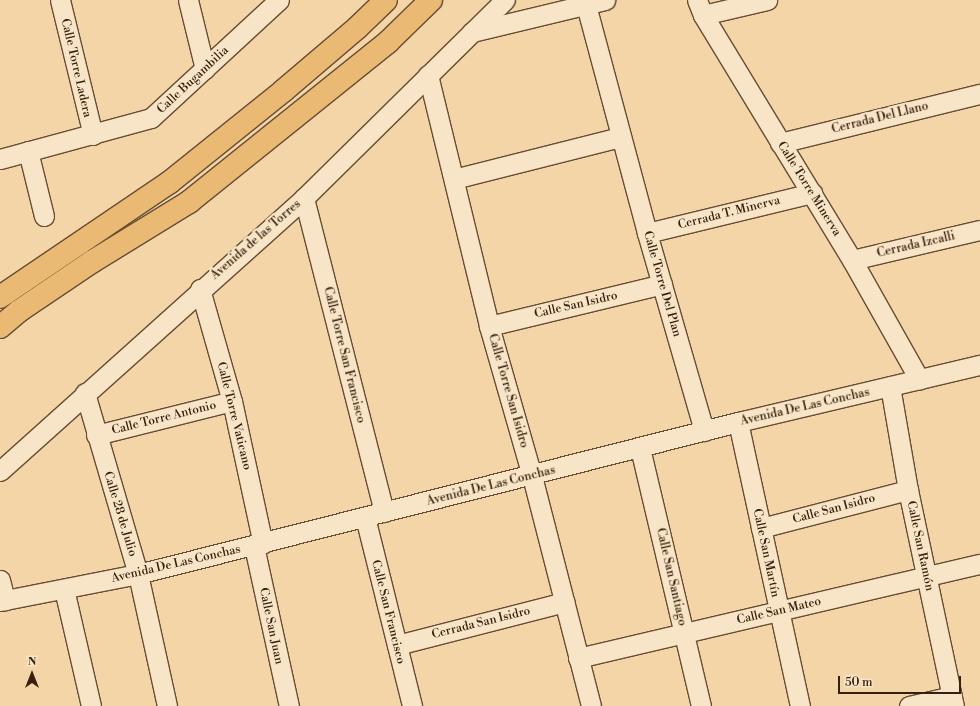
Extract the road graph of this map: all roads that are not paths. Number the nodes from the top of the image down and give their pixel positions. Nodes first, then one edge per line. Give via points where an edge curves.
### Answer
1 (60, 0) edge
2 (188, 0) edge
3 (279, 0) edge
4 (386, 0) edge
5 (431, 0) edge
6 (505, 0) edge
7 (605, 0) edge
8 (767, 0) edge
9 (586, 5) junction
10 (700, 7) edge
11 (471, 32) junction
12 (205, 69) junction
13 (428, 75) junction
14 (980, 94) edge
15 (93, 135) junction
16 (620, 137) junction
17 (780, 143) junction
18 (28, 152) junction
19 (0, 159) edge
20 (454, 179) junction
21 (812, 193) junction
22 (304, 198) junction
23 (44, 216) dead end
24 (980, 230) edge
25 (647, 233) junction
26 (852, 260) junction
27 (662, 284) junction
28 (200, 289) junction
29 (0, 297) edge
30 (490, 326) junction
31 (0, 327) edge
32 (980, 365) edge
33 (919, 378) junction
34 (890, 386) junction
35 (85, 393) junction
36 (232, 401) junction
37 (738, 422) junction
38 (704, 431) junction
39 (96, 435) junction
40 (640, 448) junction
41 (0, 472) edge
42 (532, 476) junction
43 (908, 490) junction
44 (384, 512) junction
45 (365, 517) junction
46 (761, 528) junction
47 (259, 545) junction
48 (980, 564) edge
49 (138, 574) junction
50 (927, 577) junction
51 (0, 580) edge
52 (64, 589) junction
53 (3, 600) edge
54 (565, 602) junction
55 (779, 610) junction
56 (685, 633) junction
57 (397, 645) junction
58 (578, 658) junction
59 (953, 701) edge
60 (91, 706) edge
61 (167, 706) edge
62 (289, 706) edge
63 (412, 706) edge
64 (590, 706) edge
65 (701, 706) edge
66 (800, 706) edge
67 (909, 706) edge

1 - 15 street, Calle Torre Ladera
2 - 12 street
3 - 12 street, Calle Bugambilia
4 - 29 highway via 306,72 170,182
5 - 31 highway via 388,42 189,202 87,265 19,311
6 - 11 street, Avenida de las Torres
7 - 9 street
8 - 10 street
9 - 11 street
9 - 16 street, Calle Torre Del Plan
10 - 17 street, Calle Torre Minerva
11 - 13 street, Avenida de las Torres
12 - 15 street, Calle Bugambilia via 151,118
13 - 20 street, Calle Torre San Isidro
13 - 22 street, Avenida de las Torres
14 - 17 street, Cerrada Del Llano
15 - 18 street, Calle Bugambilia
16 - 20 street
16 - 25 street, Calle Torre Del Plan
17 - 21 street, Calle Torre Minerva
18 - 19 street, Calle Bugambilia
18 - 23 street
20 - 30 street, Calle Torre San Isidro
21 - 25 street, Cerrada T. Minerva
21 - 26 street, Calle Torre Minerva
22 - 28 street, Avenida de las Torres
22 - 44 street, Calle Torre San Francisco
24 - 26 street, Cerrada Izcalli
25 - 27 street, Calle Torre Del Plan
26 - 33 street, Calle Torre Minerva
27 - 30 street, Calle San Isidro
27 - 38 street, Calle Torre Del Plan
28 - 35 street, Avenida de las Torres
28 - 36 street, Calle Torre Vaticano
30 - 42 street, Calle Torre San Isidro
32 - 33 street, Avenida De Las Conchas
33 - 34 street, Avenida De Las Conchas
34 - 37 street, Avenida De Las Conchas
34 - 43 street, Calle San Ramón
35 - 39 street, Calle 28 de Julio
35 - 41 street, Avenida de las Torres
36 - 39 street, Calle Torre Antonio
36 - 47 street, Calle Torre Vaticano
37 - 38 street, Avenida De Las Conchas
37 - 46 street, Calle San Martín
38 - 40 street, Avenida De Las Conchas
39 - 49 street, Calle 28 de Julio
40 - 42 street, Avenida De Las Conchas
40 - 56 street, Calle San Santiago
42 - 44 street, Avenida De Las Conchas
42 - 54 street, Calle Torre San Isidro
43 - 46 street, Calle San Isidro
43 - 50 street, Calle San Ramón
44 - 45 street, Avenida De Las Conchas
45 - 47 street, Avenida De Las Conchas
45 - 57 street, Calle San Francisco
46 - 55 street, Calle San Martín
47 - 49 street, Avenida De Las Conchas
47 - 62 street, Calle San Juan
48 - 50 street, Calle San Mateo
49 - 52 street, Avenida De Las Conchas
49 - 61 street, Calle 28 de Julio
50 - 55 street, Calle San Mateo
50 - 59 street, Calle San Ramón
51 - 53 street
52 - 53 street, Avenida De Las Conchas
52 - 60 street
54 - 57 street, Cerrada San Isidro
54 - 58 street, Calle Torre San Isidro
55 - 56 street, Calle San Mateo
55 - 66 street, Calle San Martín
56 - 58 street, Calle San Mateo
56 - 65 street, Calle San Santiago
57 - 63 street, Calle San Francisco
58 - 64 street, Calle Torre San Isidro
59 - 67 street

